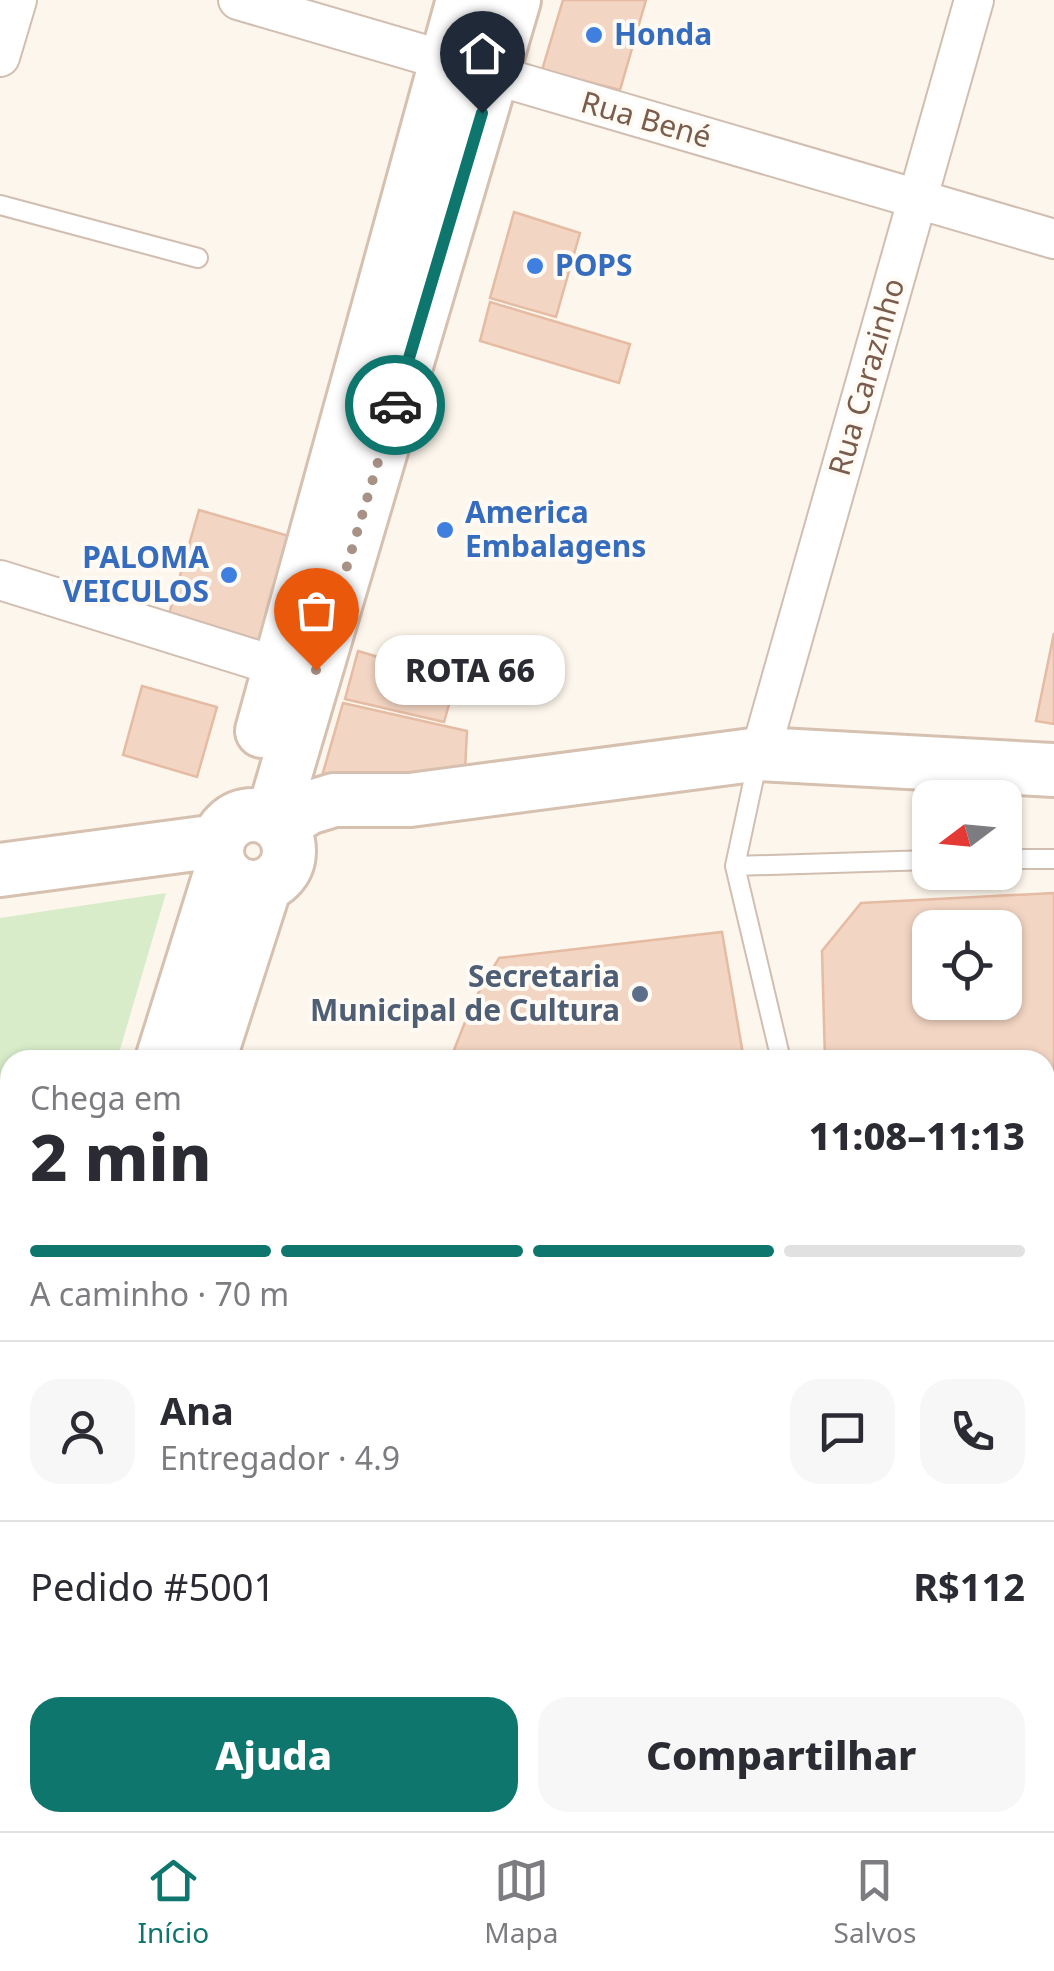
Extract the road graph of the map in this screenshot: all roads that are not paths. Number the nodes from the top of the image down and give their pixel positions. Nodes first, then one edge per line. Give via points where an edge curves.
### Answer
1 (17, 0) edge
2 (238, 0) edge
3 (463, 0) edge
4 (514, 0) edge
5 (974, 0) edge
6 (0, 57) edge
7 (469, 68) junction
8 (918, 199) junction
9 (0, 205) edge
10 (1054, 239) edge
11 (198, 258) dead end
12 (0, 580) edge
13 (279, 667) junction
14 (760, 754) junction
15 (1054, 770) edge
16 (255, 846) junction
17 (1054, 859) edge
18 (1022, 860) edge
19 (912, 861) edge
20 (736, 866) junction
21 (0, 870) edge
22 (166, 1050) edge
23 (211, 1050) edge
24 (779, 1050) edge

1 - 6 street
2 - 7 street, Rua Bené
3 - 7 street
4 - 7 street
5 - 8 street, Rua Carazinho
7 - 8 street, Rua Bené
7 - 13 street
7 - 16 street
8 - 10 street, Rua Bené
8 - 14 street, Rua Carazinho
9 - 11 lane
12 - 13 street
13 - 16 street
14 - 15 street
14 - 16 street via 410,800 334,800 308,808
14 - 20 lane
16 - 21 street
16 - 22 street
16 - 23 street
17 - 18 lane
19 - 20 lane
20 - 24 lane

